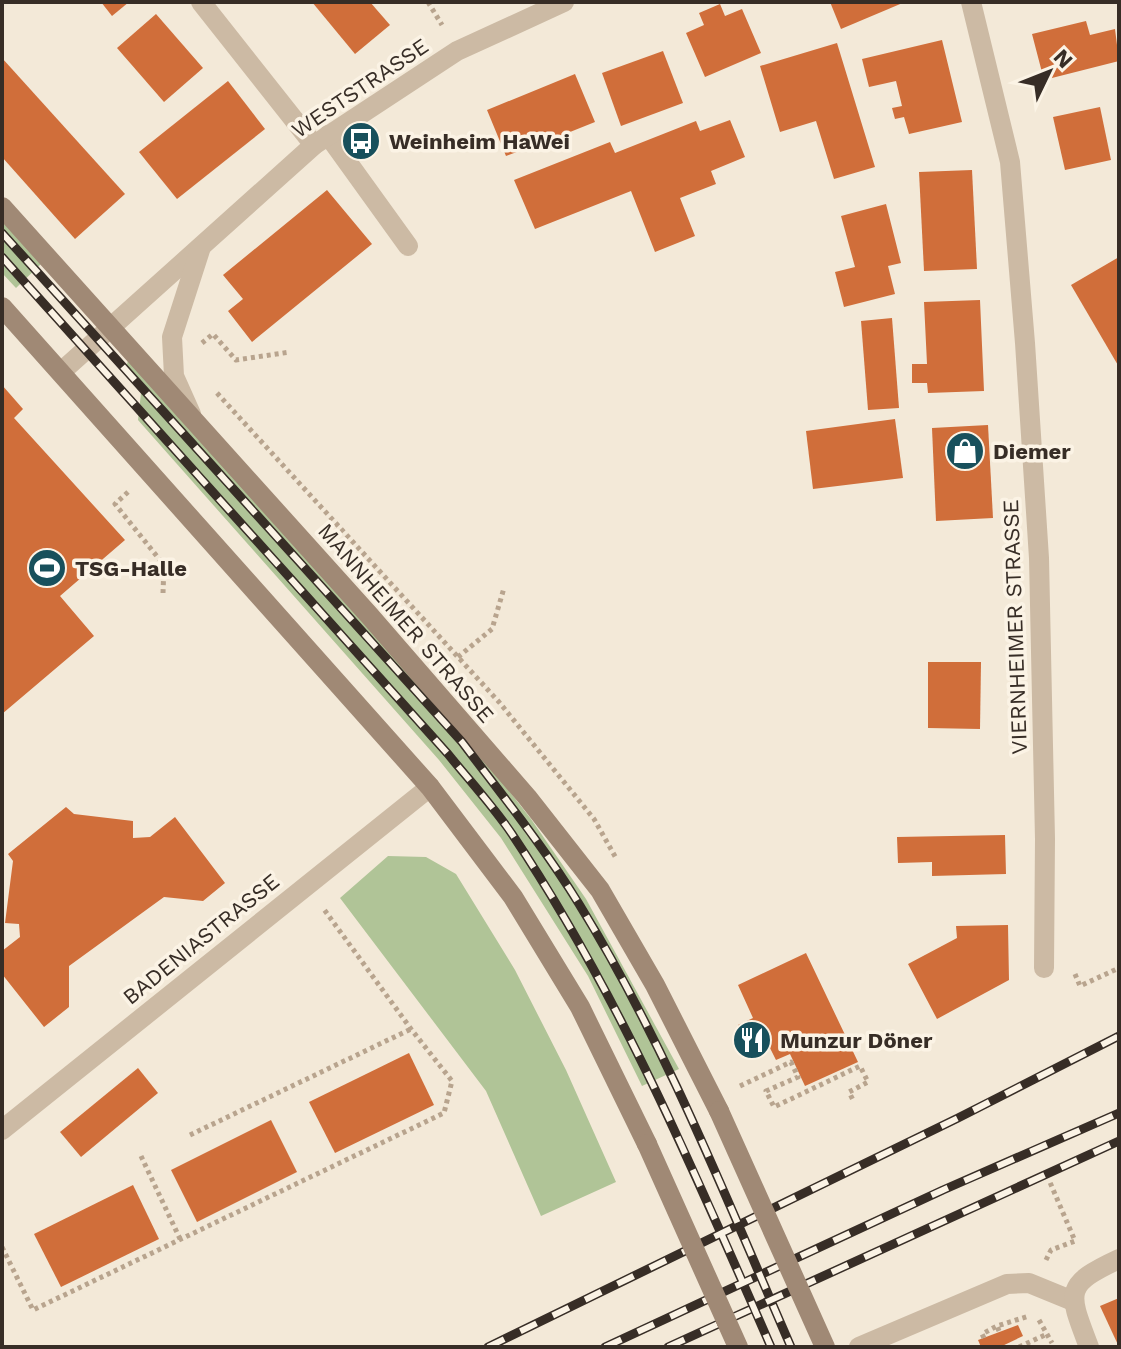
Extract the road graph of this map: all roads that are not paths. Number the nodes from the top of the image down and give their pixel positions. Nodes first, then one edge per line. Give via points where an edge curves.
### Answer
1 (201, 2) edge
2 (564, 2) edge
3 (971, 2) edge
4 (321, 140) junction
5 (2, 207) edge
6 (202, 243) junction
7 (408, 246) dead end
8 (2, 307) edge
9 (110, 327) junction
10 (61, 372) junction
11 (194, 420) junction
12 (430, 787) junction
13 (1044, 968) dead end
14 (2, 1130) edge
15 (1119, 1259) edge
16 (1073, 1301) junction
17 (738, 1347) edge
18 (825, 1347) edge
19 (859, 1347) edge
20 (1089, 1347) edge

1 - 4 street
2 - 4 street, WESTSTRASSE via 457,51
3 - 13 street, VIERNHEIMER STRASSE via 1010,162 1023,316 1039,558
4 - 6 street, WESTSTRASSE
4 - 7 street
5 - 9 main road, MANNHEIMER STRASSE
6 - 9 street, WESTSTRASSE
6 - 11 street via 172,337 174,376
8 - 10 main road
9 - 10 street, WESTSTRASSE
9 - 11 main road, MANNHEIMER STRASSE
10 - 12 main road
11 - 18 main road, MANNHEIMER STRASSE, bridge via 517,786 600,890 719,1111
12 - 14 street, BADENIASTRASSE
12 - 17 main road, bridge via 513,897 580,1007
15 - 16 street via 1087,1274
16 - 19 street via 1029,1283 1007,1284
16 - 20 street

